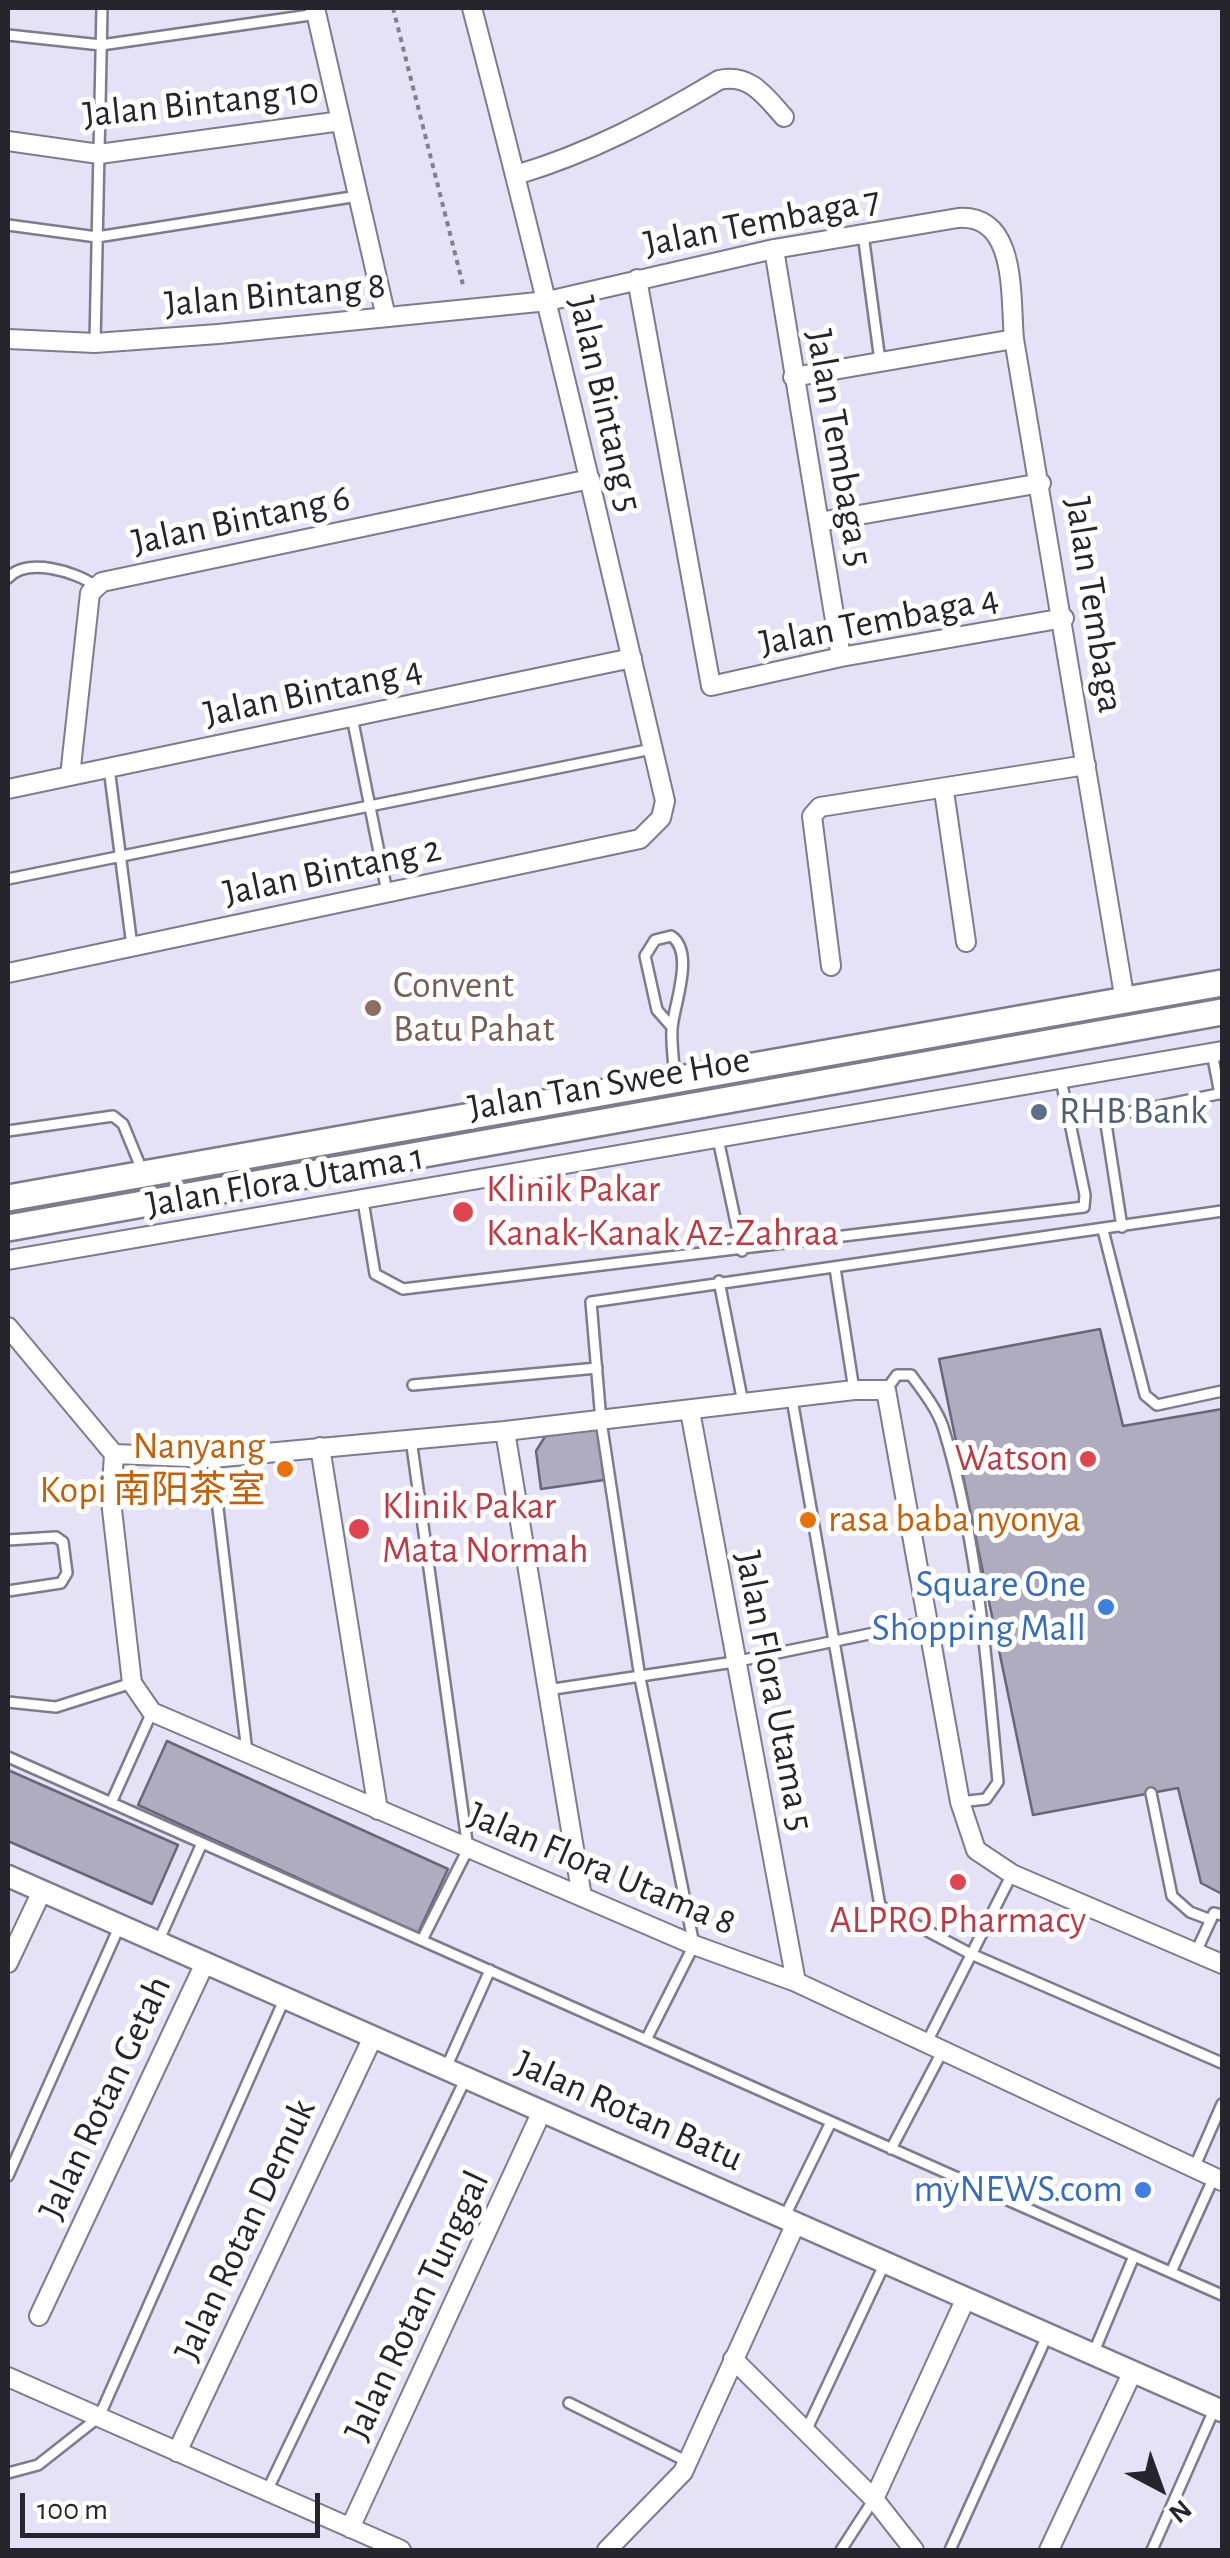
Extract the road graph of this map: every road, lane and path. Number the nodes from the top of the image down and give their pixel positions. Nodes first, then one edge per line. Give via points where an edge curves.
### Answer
1 (102, 8) edge
2 (394, 8) edge
3 (472, 8) edge
4 (316, 11) edge
5 (8, 35) edge
6 (101, 45) junction
7 (784, 117) dead end
8 (341, 121) junction
9 (8, 141) edge
10 (98, 154) junction
11 (516, 176) junction
12 (358, 196) junction
13 (990, 224) joint
14 (8, 226) edge
15 (863, 234) junction
16 (97, 237) junction
17 (774, 249) junction
18 (637, 279) junction
19 (548, 301) junction
20 (470, 310) junction
21 (386, 317) junction
22 (8, 339) edge
23 (1014, 339) junction
24 (95, 343) junction
25 (880, 362) junction
26 (793, 377) junction
27 (590, 479) junction
28 (1041, 483) junction
29 (819, 522) junction
30 (8, 578) edge
31 (97, 587) junction
32 (1064, 618) junction
33 (841, 657) junction
34 (632, 658) junction
35 (352, 716) junction
36 (653, 749) junction
37 (1086, 765) junction
38 (109, 768) junction
39 (70, 776) junction
40 (8, 789) edge
41 (944, 791) junction
42 (369, 804) junction
43 (661, 818) joint
44 (120, 857) junction
45 (8, 879) edge
46 (386, 892) junction
47 (966, 942) dead end
48 (132, 946) junction
49 (830, 966) dead end
50 (8, 972) edge
51 (1222, 983) edge
52 (1125, 1002) junction
53 (1222, 1012) edge
54 (672, 1027) junction
55 (1217, 1052) edge
56 (1060, 1078) junction
57 (676, 1082) junction
58 (1220, 1094) edge
59 (8, 1131) edge
60 (718, 1138) junction
61 (143, 1173) junction
62 (8, 1198) edge
63 (363, 1201) junction
64 (1222, 1210) edge
65 (1122, 1227) junction
66 (8, 1228) edge
67 (1103, 1230) junction
68 (742, 1251) junction
69 (8, 1260) edge
70 (835, 1268) junction
71 (719, 1282) junction
72 (8, 1326) edge
73 (596, 1368) junction
74 (414, 1385) dead end
75 (854, 1390) junction
76 (1222, 1391) edge
77 (888, 1395) junction
78 (792, 1399) junction
79 (743, 1406) junction
80 (690, 1411) junction
81 (601, 1421) junction
82 (505, 1431) junction
83 (411, 1439) junction
84 (320, 1448) junction
85 (114, 1454) junction
86 (212, 1458) junction
87 (8, 1540) edge
88 (8, 1590) edge
89 (927, 1622) junction
90 (833, 1639) junction
91 (734, 1662) junction
92 (640, 1678) junction
93 (132, 1682) junction
94 (548, 1690) junction
95 (8, 1702) edge
96 (152, 1712) junction
97 (247, 1752) junction
98 (8, 1758) edge
99 (1151, 1794) dead end
100 (960, 1802) junction
101 (112, 1803) junction
102 (378, 1810) junction
103 (202, 1843) junction
104 (468, 1849) junction
105 (1012, 1874) junction
106 (8, 1876) edge
107 (42, 1891) junction
108 (582, 1897) junction
109 (1222, 1915) edge
110 (1211, 1920) junction
111 (120, 1925) junction
112 (422, 1940) junction
113 (158, 1942) junction
114 (694, 1945) junction
115 (1196, 1952) junction
116 (971, 1954) junction
117 (8, 1963) edge
118 (205, 1963) junction
119 (1222, 1964) edge
120 (490, 1970) junction
121 (796, 1982) junction
122 (285, 1998) junction
123 (373, 2037) junction
124 (646, 2040) junction
125 (934, 2048) junction
126 (1222, 2063) edge
127 (456, 2073) junction
128 (1222, 2104) edge
129 (542, 2111) junction
130 (832, 2122) junction
131 (891, 2148) junction
132 (1194, 2168) junction
133 (8, 2176) edge
134 (1218, 2179) edge
135 (790, 2220) junction
136 (1134, 2256) junction
137 (885, 2262) junction
138 (1171, 2272) junction
139 (1222, 2295) edge
140 (966, 2298) junction
141 (39, 2316) dead end
142 (1048, 2334) junction
143 (1093, 2354) junction
144 (733, 2359) junction
145 (1134, 2372) junction
146 (8, 2377) edge
147 (569, 2403) dead end
148 (1219, 2409) edge
149 (98, 2417) junction
150 (806, 2431) junction
151 (176, 2452) junction
152 (686, 2467) junction
153 (8, 2473) edge
154 (266, 2491) junction
155 (874, 2499) junction
156 (639, 2520) junction
157 (350, 2528) junction
158 (401, 2550) edge
159 (607, 2550) edge
160 (623, 2550) edge
161 (841, 2550) edge
162 (914, 2550) edge
163 (950, 2550) edge
164 (1049, 2550) edge
165 (1152, 2550) edge

1 - 6 lane
2 - 20 path
3 - 11 street, Jalan Bintang 5
4 - 6 lane
4 - 8 street
5 - 6 lane
6 - 10 lane
7 - 11 street via 754,85 732,77 624,136
8 - 10 street, Jalan Bintang 10
8 - 12 street
9 - 10 street, Jalan Bintang 10
10 - 16 lane
11 - 19 street, Jalan Bintang 5
12 - 16 lane
12 - 21 street
13 - 15 street, Jalan Tembaga 7 via 958,218
13 - 23 street, Jalan Tembaga via 1005,250
14 - 16 lane
15 - 17 street, Jalan Tembaga 7
15 - 25 lane
16 - 24 lane
17 - 18 street, Jalan Tembaga 7
17 - 26 street, Jalan Tembaga 5
18 - 19 street, Jalan Tembaga 7
18 - 33 street, Jalan Tembaga 4 via 709,684
19 - 20 street, Jalan Bintang 8
19 - 27 street, Jalan Bintang 5
20 - 21 street, Jalan Bintang 8
21 - 24 street, Jalan Bintang 8
22 - 24 street, Jalan Bintang 8
23 - 25 street
23 - 28 street, Jalan Tembaga
25 - 26 street
26 - 29 street, Jalan Tembaga 5
27 - 31 street, Jalan Bintang 6
27 - 34 street, Jalan Bintang 5
28 - 29 street
28 - 32 street, Jalan Tembaga
29 - 33 street, Jalan Tembaga 5
30 - 31 lane via 31,566
31 - 39 street, Jalan Bintang 6 via 90,593
32 - 33 street, Jalan Tembaga 4
32 - 37 street, Jalan Tembaga
34 - 35 street, Jalan Bintang 4
34 - 36 street, Jalan Bintang 5
35 - 38 street, Jalan Bintang 4
35 - 42 lane
36 - 42 lane
36 - 43 street, Jalan Bintang 5 via 665,801
37 - 41 street
37 - 52 street, Jalan Tembaga
38 - 39 street, Jalan Bintang 4
38 - 44 lane
39 - 40 street, Jalan Bintang 4
41 - 47 street
41 - 49 street via 826,804 812,816
42 - 44 lane
42 - 46 lane
43 - 46 street, Jalan Bintang 2 via 640,838
44 - 45 lane
44 - 48 lane
46 - 48 street, Jalan Bintang 2
48 - 50 street, Jalan Bintang 2
51 - 52 main road, Jalan Tan Swee Hoe
52 - 57 main road, Jalan Tan Swee Hoe
53 - 66 main road, Jalan Tan Swee Hoe
54 - 54 lane via 682,996 680,948 672,936 654,940 645,956 657,1010
54 - 57 lane
55 - 56 street, Jalan Flora Utama 1
55 - 58 lane
56 - 60 street, Jalan Flora Utama 1
56 - 68 lane via 1084,1207
57 - 61 main road, Jalan Tan Swee Hoe
58 - 65 lane via 1110,1116
59 - 61 lane via 112,1116 123,1124
60 - 63 street, Jalan Flora Utama 1
60 - 68 lane
61 - 62 main road, Jalan Tan Swee Hoe
63 - 68 lane via 375,1274 403,1289
63 - 69 street, Jalan Flora Utama 1
64 - 65 lane
65 - 67 lane
67 - 70 lane
67 - 76 lane via 1145,1395 1157,1406
70 - 71 lane
70 - 75 lane
71 - 73 lane via 593,1300
71 - 79 lane
72 - 85 street
73 - 74 lane
73 - 81 lane
75 - 77 street
75 - 78 street
77 - 89 street
77 - 100 lane via 897,1376 911,1375 942,1424 965,1532 998,1782 986,1799
78 - 79 street
78 - 90 lane
79 - 80 street
80 - 81 street
80 - 91 street, Jalan Flora Utama 5
81 - 82 street
81 - 92 lane
82 - 83 street
82 - 94 street
83 - 84 street
83 - 104 lane
84 - 86 street
84 - 102 street
85 - 86 street
85 - 93 street via 111,1502
86 - 97 lane
87 - 88 lane via 56,1537 63,1542 67,1573 61,1583
89 - 90 lane
89 - 100 street
90 - 91 lane
90 - 116 lane via 880,1906
91 - 92 lane
91 - 121 street, Jalan Flora Utama 5
92 - 94 lane
92 - 114 lane
93 - 95 lane via 56,1707
93 - 96 street
94 - 108 street
96 - 97 street, Jalan Flora Utama 8
96 - 101 lane
97 - 102 street, Jalan Flora Utama 8
98 - 101 lane
99 - 110 lane via 1172,1896
100 - 105 street via 976,1850
101 - 103 lane
102 - 104 street, Jalan Flora Utama 8
103 - 112 lane
103 - 113 lane
104 - 108 street, Jalan Flora Utama 8
104 - 112 lane
105 - 115 street
105 - 116 lane
106 - 107 street, Jalan Rotan Batu
107 - 111 street, Jalan Rotan Batu
107 - 117 street
108 - 114 street, Jalan Flora Utama 8
109 - 110 lane via 1215,1912
110 - 115 lane
111 - 113 street, Jalan Rotan Batu
111 - 133 lane
112 - 120 lane
113 - 118 street, Jalan Rotan Batu
114 - 121 street, Jalan Flora Utama 8
114 - 124 lane
115 - 119 street
116 - 125 lane
116 - 126 lane
118 - 122 street, Jalan Rotan Batu
118 - 141 street, Jalan Rotan Getah
120 - 124 lane
120 - 127 lane
121 - 125 street, Jalan Flora Utama 8
122 - 123 street, Jalan Rotan Batu
122 - 149 lane
123 - 127 street, Jalan Rotan Batu
123 - 151 street, Jalan Rotan Demuk
124 - 130 lane
125 - 131 lane
125 - 132 street, Jalan Flora Utama 8
127 - 129 street, Jalan Rotan Batu
127 - 154 lane
128 - 132 lane
129 - 135 street, Jalan Rotan Batu
129 - 157 street, Jalan Rotan Tunggal
130 - 131 lane
130 - 135 lane
131 - 136 lane
132 - 134 street, Jalan Flora Utama 8
134 - 138 lane
135 - 137 street, Jalan Rotan Batu
135 - 144 street
136 - 138 lane
136 - 143 lane
137 - 140 street, Jalan Rotan Batu
137 - 150 lane
138 - 139 lane
140 - 142 street, Jalan Rotan Batu
140 - 155 street
142 - 143 street, Jalan Rotan Batu
142 - 163 lane
143 - 145 street, Jalan Rotan Batu
144 - 150 street
144 - 152 street
145 - 148 street, Jalan Rotan Batu
145 - 164 street
146 - 149 street
147 - 152 lane
148 - 165 lane
149 - 151 street
149 - 153 lane via 38,2465
150 - 155 street
151 - 154 street
152 - 156 street
154 - 157 street
155 - 161 lane
155 - 162 street
156 - 159 street
156 - 160 street
157 - 158 street

